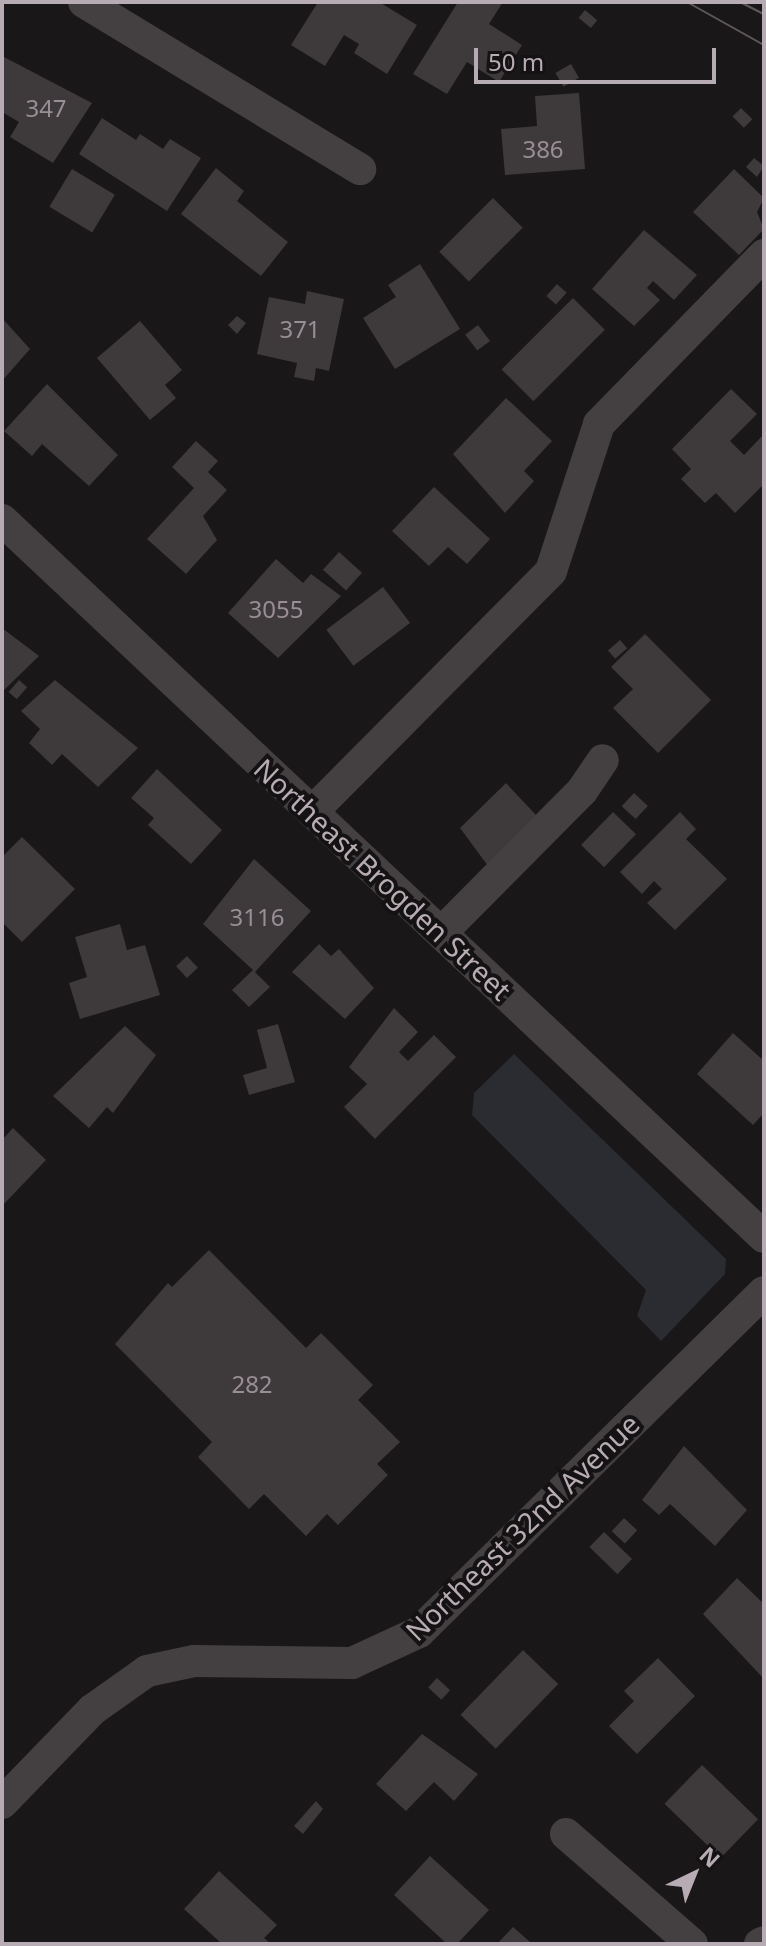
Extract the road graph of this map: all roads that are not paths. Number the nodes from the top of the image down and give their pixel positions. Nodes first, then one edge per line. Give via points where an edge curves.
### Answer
1 (84, 2) edge
2 (360, 169) dead end
3 (764, 255) edge
4 (2, 520) edge
5 (603, 760) dead end
6 (312, 812) junction
7 (441, 933) junction
8 (764, 1237) edge
9 (764, 1292) edge
10 (2, 1803) edge
11 (566, 1834) dead end
12 (692, 1944) edge

1 - 2 street
3 - 6 street via 599,424 551,571
4 - 6 street, Northeast Brogden Street
5 - 7 street via 582,791
6 - 7 street, Northeast Brogden Street
7 - 8 street, Northeast Brogden Street
9 - 10 street, Northeast 32nd Avenue via 419,1632 352,1663 194,1661 147,1671 92,1710
11 - 12 street

